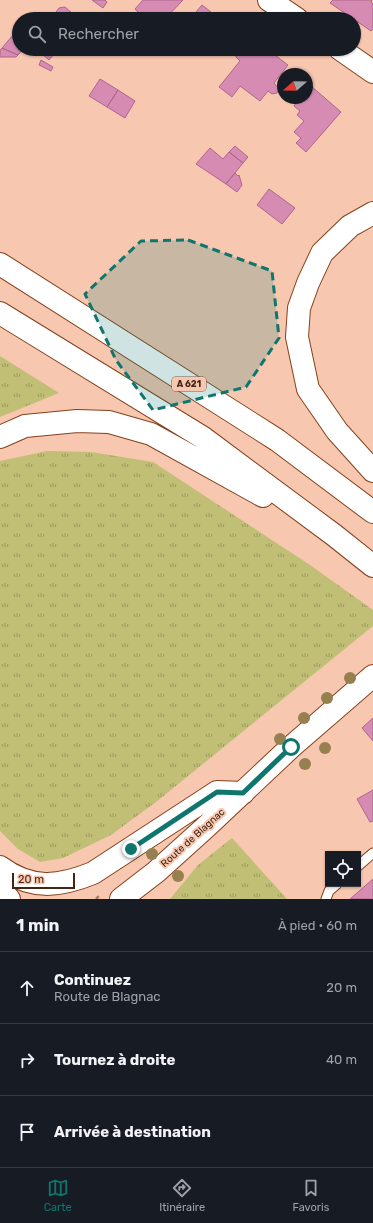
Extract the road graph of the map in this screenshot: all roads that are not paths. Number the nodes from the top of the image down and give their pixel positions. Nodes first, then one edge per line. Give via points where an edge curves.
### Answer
1 (270, 0) edge
2 (287, 12) edge
3 (350, 56) edge
4 (373, 72) edge
5 (373, 213) edge
6 (0, 264) edge
7 (0, 313) edge
8 (0, 437) edge
9 (373, 470) edge
10 (373, 512) edge
11 (334, 535) junction
12 (373, 566) edge
13 (373, 676) edge
14 (243, 793) junction
15 (373, 853) edge
16 (361, 863) edge
17 (0, 867) edge
18 (156, 872) junction
19 (334, 887) edge
20 (0, 889) edge
21 (9, 899) edge
22 (121, 899) edge
23 (140, 899) edge
24 (326, 899) edge

1 - 2 main road
3 - 4 main road
5 - 9 main road via 350,226 322,253 299,308 297,337 308,389 337,431
6 - 10 main road, A 621 via 277,440
7 - 11 main road via 202,437
8 - 11 main road via 25,426 77,420 109,422 151,434
11 - 12 main road
13 - 14 main road, Route de Blagnac via 291,747
14 - 17 main road via 217,792 93,873 74,881 49,885 25,881
14 - 18 main road, Route de Blagnac
15 - 16 lane
18 - 22 main road, Route de Blagnac
18 - 23 main road, Route de Blagnac
19 - 24 lane
20 - 21 main road

